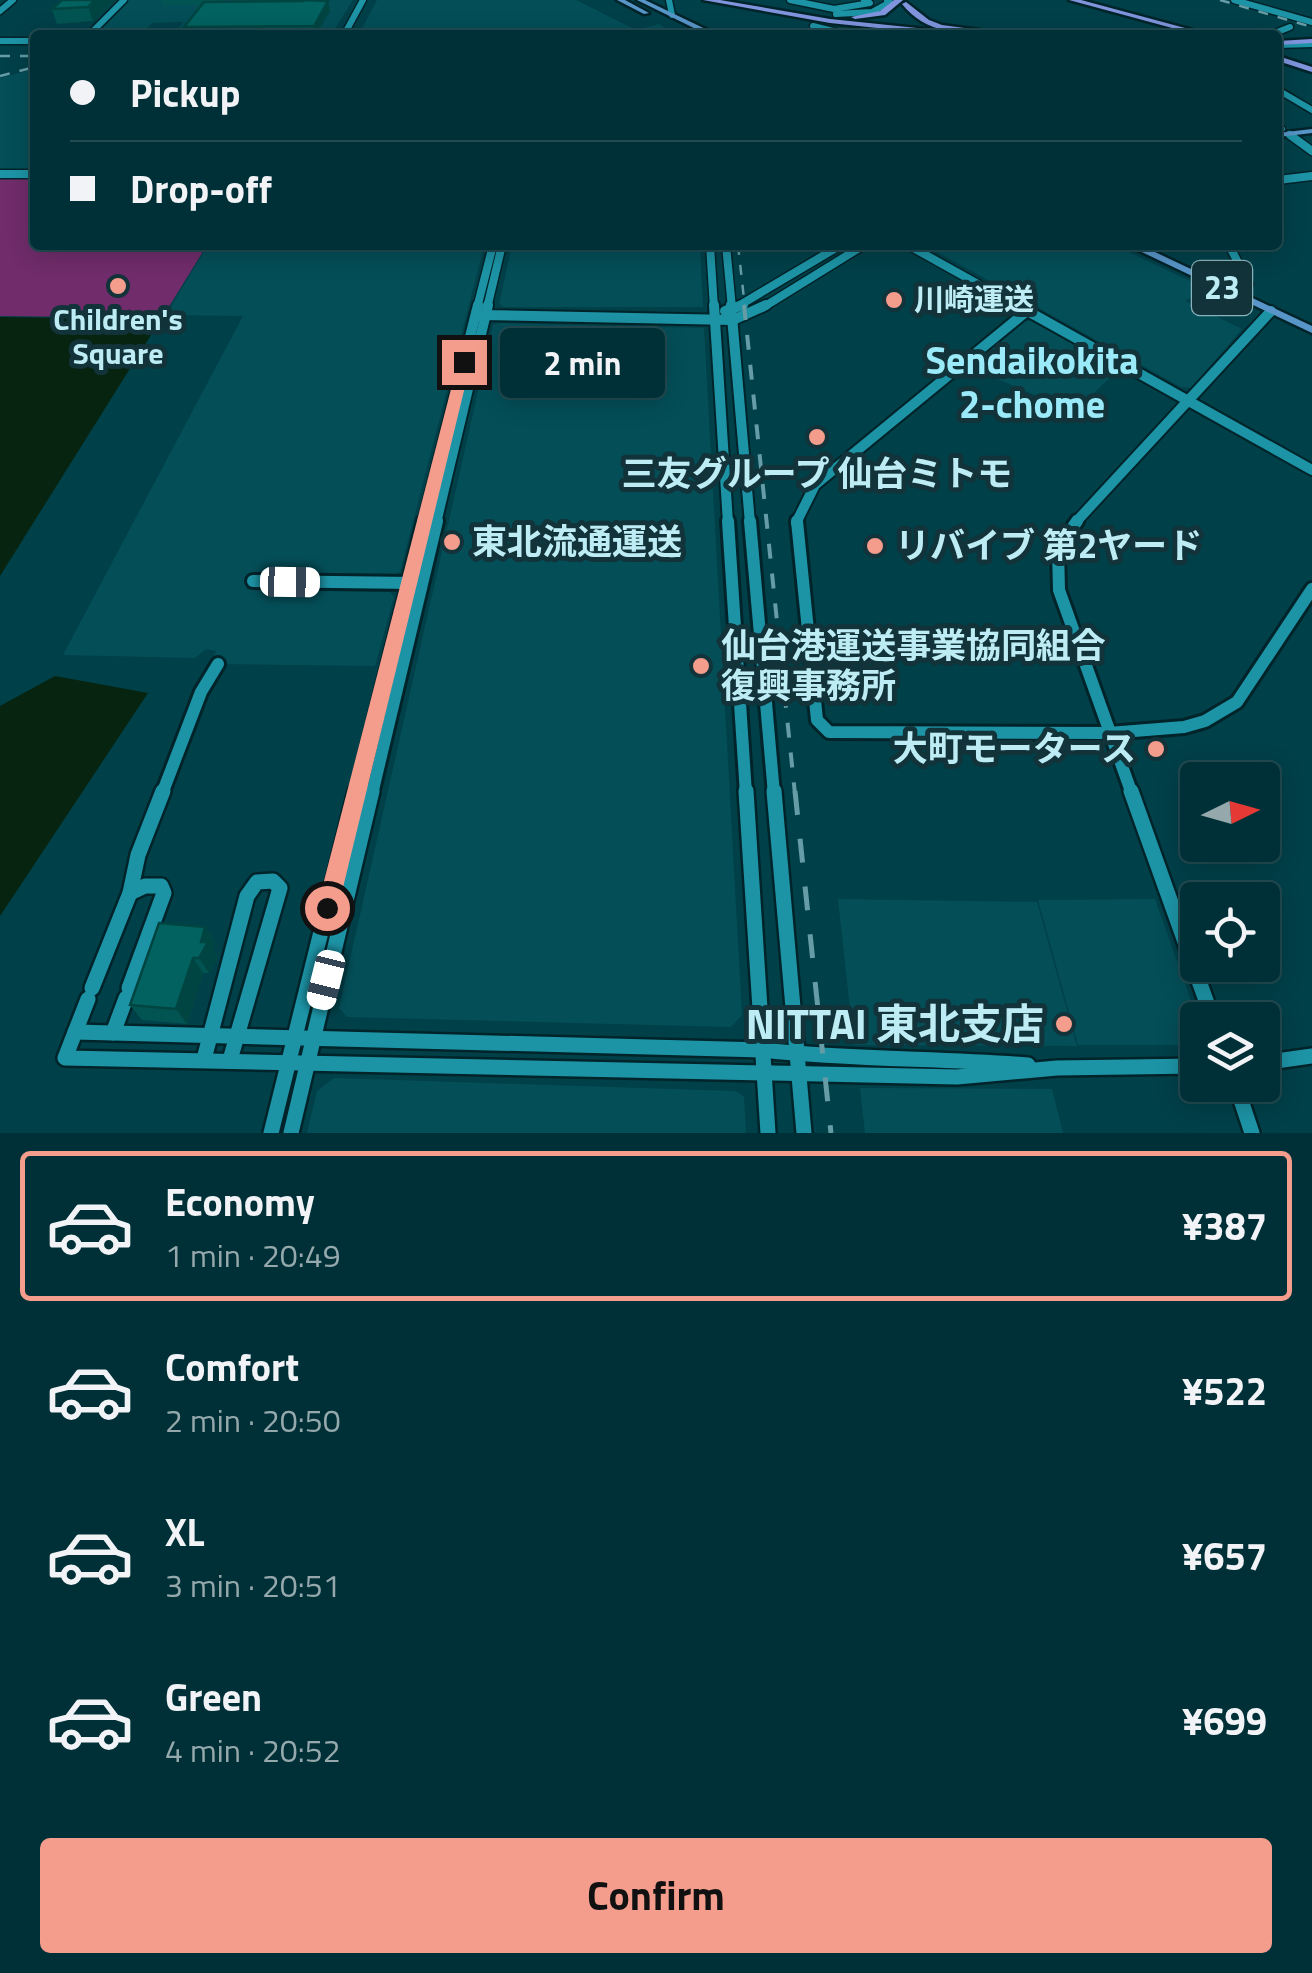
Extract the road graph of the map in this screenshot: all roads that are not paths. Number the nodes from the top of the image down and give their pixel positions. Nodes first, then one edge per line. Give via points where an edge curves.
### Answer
1 (13, 0) edge
2 (124, 0) edge
3 (365, 0) edge
4 (620, 0) edge
5 (640, 0) edge
6 (669, 0) edge
7 (692, 0) edge
8 (710, 0) edge
9 (790, 0) edge
10 (820, 0) edge
11 (864, 0) edge
12 (887, 0) edge
13 (1064, 0) edge
14 (1073, 0) edge
15 (1234, 0) edge
16 (903, 1) edge
17 (804, 3) junction
18 (0, 10) edge
19 (672, 15) junction
20 (827, 19) junction
21 (1312, 22) edge
22 (814, 26) dead end
23 (903, 26) edge
24 (1290, 28) dead end
25 (94, 30) edge
26 (349, 30) edge
27 (682, 30) edge
28 (704, 30) edge
29 (830, 30) edge
30 (931, 30) edge
31 (974, 30) edge
32 (1178, 30) edge
33 (1188, 30) edge
34 (1282, 31) edge
35 (1312, 41) edge
36 (1282, 42) edge
37 (0, 44) edge
38 (30, 44) edge
39 (1282, 57) edge
40 (1312, 68) edge
41 (1282, 92) edge
42 (1312, 110) edge
43 (1312, 129) edge
44 (1282, 131) edge
45 (1282, 132) edge
46 (1312, 151) edge
47 (0, 174) edge
48 (30, 174) edge
49 (1312, 176) edge
50 (1282, 180) edge
51 (493, 250) edge
52 (501, 250) edge
53 (710, 250) edge
54 (726, 250) edge
55 (833, 250) edge
56 (856, 250) edge
57 (917, 250) edge
58 (1143, 250) edge
59 (1161, 250) edge
60 (1232, 250) edge
61 (1245, 290) junction
62 (1027, 310) junction
63 (1271, 311) junction
64 (483, 314) junction
65 (732, 315) junction
66 (714, 317) junction
67 (1312, 322) edge
68 (1312, 330) edge
69 (1188, 400) junction
70 (1312, 470) edge
71 (253, 581) dead end
72 (416, 584) junction
73 (1312, 588) edge
74 (218, 664) dead end
75 (1109, 733) junction
76 (130, 893) junction
77 (1206, 1002) edge
78 (75, 1032) junction
79 (113, 1033) junction
80 (210, 1035) junction
81 (237, 1036) junction
82 (304, 1037) junction
83 (763, 1050) junction
84 (798, 1052) junction
85 (1312, 1056) edge
86 (204, 1059) junction
87 (230, 1060) junction
88 (1280, 1060) edge
89 (289, 1061) junction
90 (308, 1062) junction
91 (1180, 1066) edge
92 (1057, 1068) junction
93 (764, 1072) junction
94 (799, 1074) junction
95 (1242, 1102) edge
96 (271, 1133) edge
97 (291, 1133) edge
98 (768, 1133) edge
99 (804, 1133) edge
100 (1252, 1133) edge

1 - 18 street
2 - 25 street
3 - 26 street
4 - 27 main road
5 - 19 main road
6 - 19 street
7 - 20 highway
8 - 16 highway via 842,17 882,13
8 - 23 highway
9 - 17 street
10 - 17 street
11 - 17 street via 870,2 834,9
12 - 20 street via 872,12
13 - 32 highway
14 - 33 highway
15 - 21 street
16 - 23 highway
16 - 23 highway
16 - 31 highway via 936,25
19 - 28 main road
20 - 23 highway
22 - 29 street
23 - 30 highway
24 - 34 street
35 - 36 highway
37 - 38 street
39 - 40 highway
41 - 42 street
43 - 44 main road
45 - 46 street
47 - 48 street
49 - 50 street
51 - 64 street
52 - 64 street
53 - 66 street
54 - 65 street
55 - 65 street
56 - 65 street via 760,309
57 - 62 street
58 - 63 main road, 23
59 - 61 main road, 23
60 - 61 street via 1249,284
61 - 67 main road, 23
62 - 69 street
62 - 75 street via 805,498 795,532 817,720 829,732
63 - 68 main road, 23
63 - 69 street
64 - 66 street
64 - 72 street
65 - 66 street
65 - 84 street
66 - 83 street
69 - 70 street
69 - 75 street via 1058,549 1059,590
71 - 72 street
72 - 82 street
73 - 75 street via 1236,702 1184,728
74 - 76 street via 152,818
75 - 77 street
76 - 78 street
76 - 79 street via 142,886 161,886 164,893
78 - 79 street
78 - 86 street via 65,1058
79 - 80 street
80 - 81 street
80 - 81 street via 248,896 257,882 274,881 280,888
80 - 86 street
81 - 82 street
81 - 87 street
82 - 83 street
82 - 89 street
82 - 90 street
83 - 84 street
83 - 93 street
84 - 92 street
84 - 94 street
85 - 88 street
86 - 87 street
87 - 89 street
89 - 90 street
89 - 96 street
90 - 93 street
90 - 97 street
91 - 92 street
92 - 94 street via 957,1077
93 - 94 street
93 - 98 street
94 - 99 street
95 - 100 street

